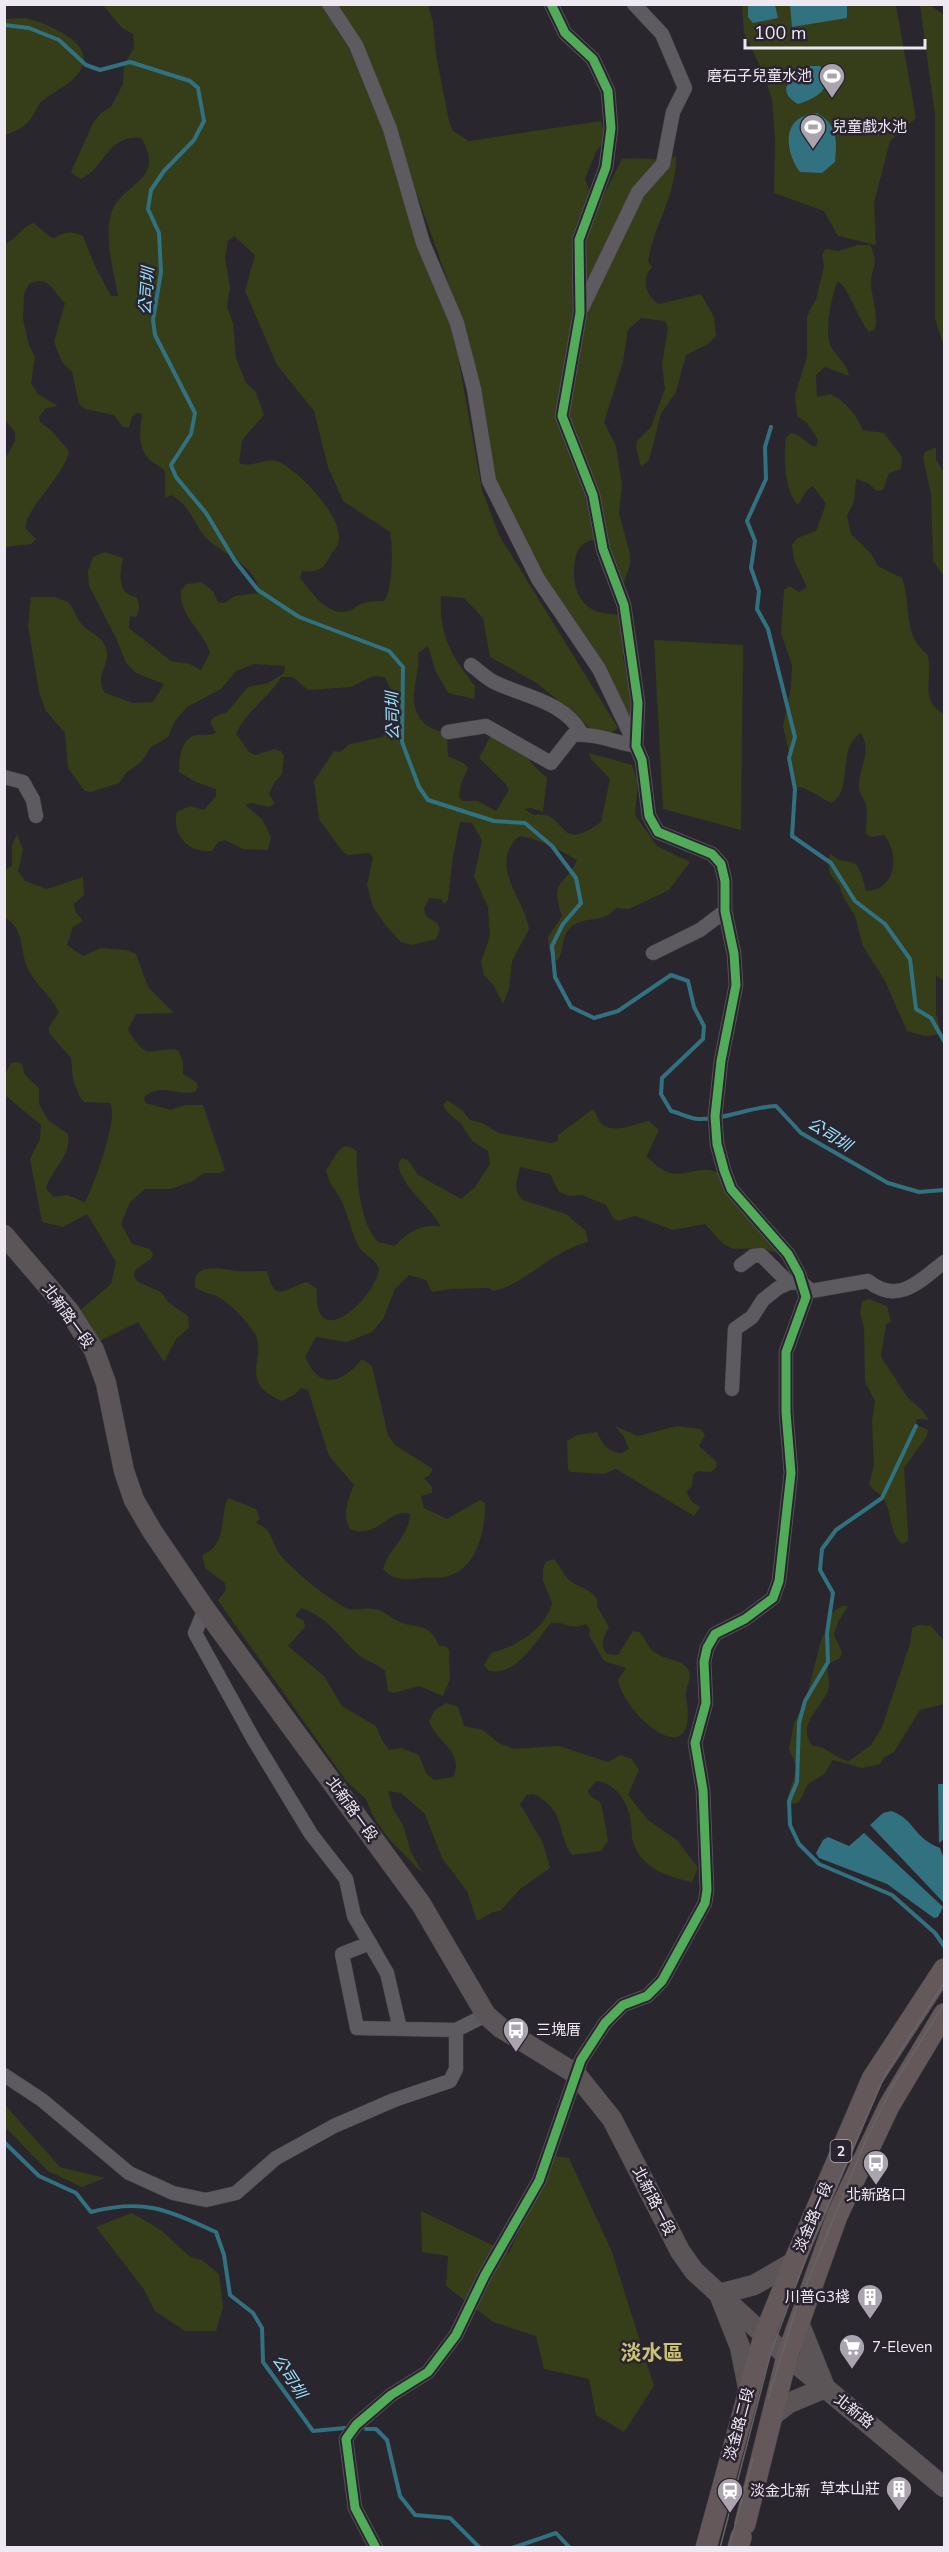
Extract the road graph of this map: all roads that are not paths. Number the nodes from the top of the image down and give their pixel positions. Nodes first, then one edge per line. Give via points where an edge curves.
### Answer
1 (329, 4) edge
2 (551, 4) edge
3 (634, 4) edge
4 (580, 313) junction
5 (471, 665) dead end
6 (448, 732) dead end
7 (582, 735) junction
8 (636, 746) junction
9 (4, 777) edge
10 (36, 816) dead end
11 (725, 911) junction
12 (652, 953) dead end
13 (4, 1235) edge
14 (945, 1262) edge
15 (741, 1265) dead end
16 (795, 1282) junction
17 (732, 1389) dead end
18 (205, 1609) junction
19 (370, 1943) junction
20 (942, 1973) edge
21 (945, 2014) edge
22 (486, 2015) junction
23 (400, 2029) junction
24 (456, 2030) junction
25 (576, 2074) junction
26 (4, 2075) edge
27 (794, 2262) junction
28 (719, 2294) junction
29 (799, 2323) junction
30 (764, 2336) junction
31 (787, 2356) junction
32 (748, 2387) junction
33 (825, 2388) junction
34 (772, 2416) junction
35 (945, 2487) edge
36 (741, 2536) edge
37 (376, 2547) edge
38 (706, 2547) edge

1 - 8 street via 356,45 390,129 423,243 457,323 474,389 489,481 538,579 598,669
2 - 4 street via 565,33 593,59 608,91 611,128 606,167 579,240
3 - 4 street via 662,34 685,88 673,112 663,164 638,192
4 - 8 street via 562,416 593,495 603,549 624,605 638,704
5 - 7 street via 493,681 533,696 565,714
6 - 7 street via 486,726 551,763 573,735
7 - 8 street
8 - 11 street via 642,760 649,816 658,832 712,854 721,864
9 - 10 street via 23,782
11 - 12 street via 700,930
11 - 16 street via 736,985 721,1061 717,1144 731,1189 788,1254
13 - 18 main road, 北新路一段 via 69,1311 94,1350 106,1383 134,1500
14 - 16 street via 919,1282 893,1293 881,1292 868,1281 811,1291
15 - 16 street via 761,1255
16 - 17 street via 763,1300 752,1317 735,1329
16 - 25 street via 806,1298 786,1352 791,1473 779,1581 773,1598 745,1619 715,1634 704,1662 706,1703 695,1743 703,1790 705,1903 662,1981 647,1996 622,2005 609,2018 580,2060
18 - 19 street via 195,1633 305,1824 346,1880 354,1916
18 - 22 main road, 北新路一段 via 421,1904
19 - 23 street via 387,1973
19 - 23 street via 342,1954 353,2017 357,2028
20 - 27 main road, 淡金路一段 / 2 via 872,2079
21 - 29 main road, 淡金路一段 / 2 via 889,2106 837,2216
22 - 24 street
22 - 25 main road, 北新路一段
23 - 24 street
24 - 26 street via 456,2069 450,2081 334,2126 276,2158 236,2193 206,2200 173,2193 129,2173 42,2100
25 - 28 main road, 北新路一段 via 612,2119 680,2251 694,2271
25 - 37 street via 538,2181 456,2335 428,2372 391,2395 356,2425 346,2439 355,2508
27 - 28 main road via 754,2285
27 - 30 main road, 淡金路一段 / 2
28 - 30 main road, 北新路一段
28 - 32 main road via 740,2347
29 - 31 main road, 淡金路一段 / 2
29 - 33 main road
30 - 31 main road, 北新路
30 - 32 main road, 淡金路二段 / 2
31 - 33 main road, 北新路
31 - 34 main road, 淡金路二段 / 2
32 - 38 main road, 淡金路二段 / 2
33 - 34 main road via 789,2403
33 - 35 main road, 北新路
34 - 36 main road, 淡金路二段 / 2

